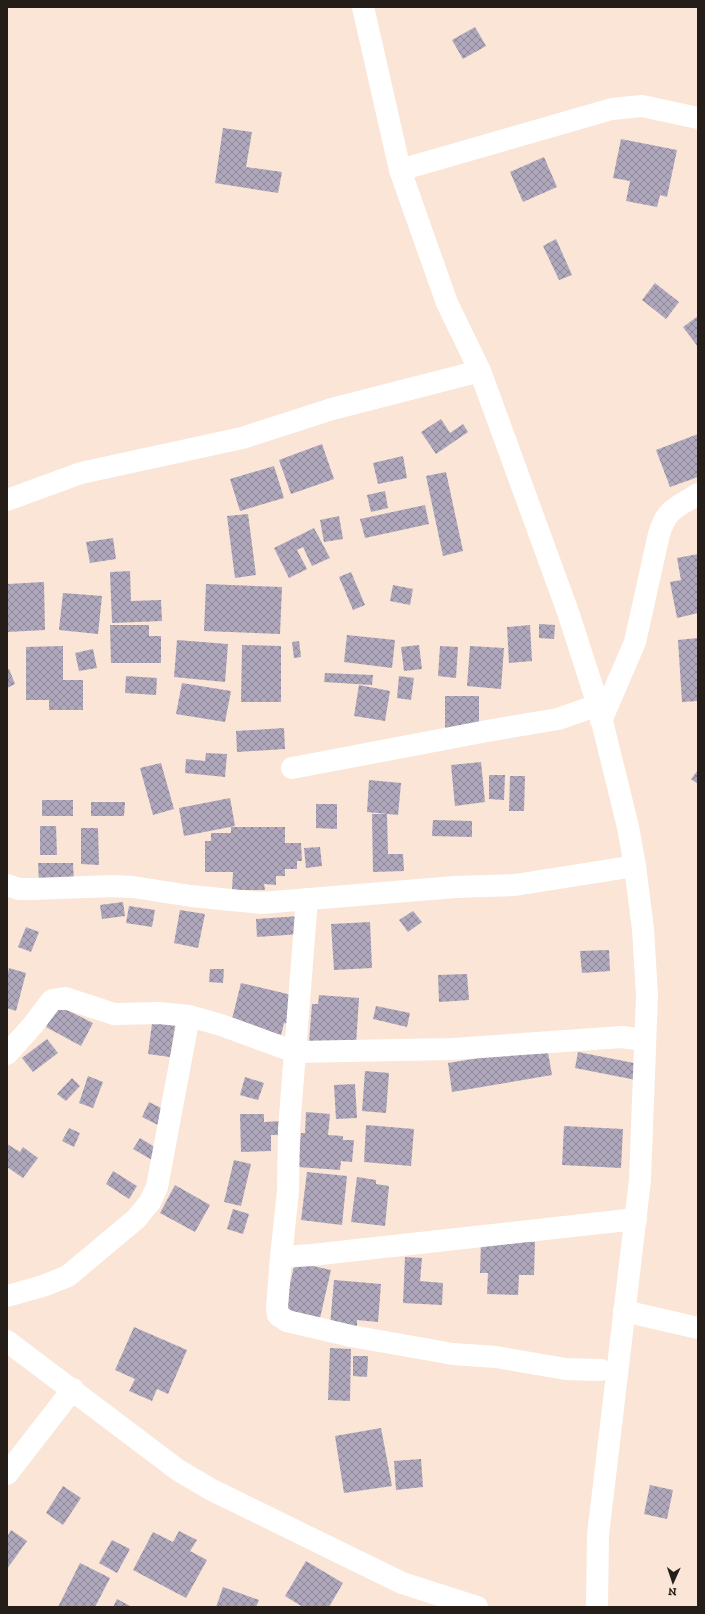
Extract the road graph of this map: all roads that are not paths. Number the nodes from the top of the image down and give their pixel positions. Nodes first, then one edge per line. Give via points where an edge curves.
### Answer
1 (364, 7) edge
2 (698, 118) edge
3 (400, 170) junction
4 (480, 371) junction
5 (698, 494) edge
6 (7, 500) edge
7 (599, 713) junction
8 (292, 768) dead end
9 (635, 866) junction
10 (7, 885) edge
11 (307, 900) junction
12 (188, 1016) junction
13 (644, 1040) junction
14 (295, 1052) junction
15 (7, 1054) edge
16 (636, 1219) junction
17 (281, 1257) junction
18 (7, 1296) edge
19 (624, 1312) junction
20 (698, 1328) edge
21 (7, 1341) edge
22 (601, 1370) dead end
23 (73, 1389) junction
24 (7, 1474) edge
25 (476, 1607) edge
26 (597, 1607) edge

1 - 3 street
2 - 3 street via 642,106 612,109
3 - 4 street via 447,303
4 - 6 street via 332,409 242,438 81,473
4 - 7 street via 568,612
5 - 7 street via 670,512 664,520 635,642
7 - 8 street via 479,732
7 - 9 street via 628,827
9 - 11 street via 515,885 455,887
9 - 13 street via 643,929 647,995
10 - 11 street via 19,889 134,887 261,903
11 - 14 street
12 - 14 street
12 - 15 street via 159,1013 114,1014 58,998 52,1000
12 - 18 street via 157,1187 150,1202 136,1219 68,1276
13 - 14 street via 622,1037 453,1049
13 - 16 street via 640,1180
14 - 17 street via 289,1129 288,1191
16 - 17 street
16 - 19 street
17 - 22 street via 278,1315 287,1321 352,1336 453,1354 496,1357 566,1369
19 - 20 street
19 - 26 street via 598,1535
21 - 23 street
23 - 24 street
23 - 25 street via 178,1470 210,1489 402,1583

